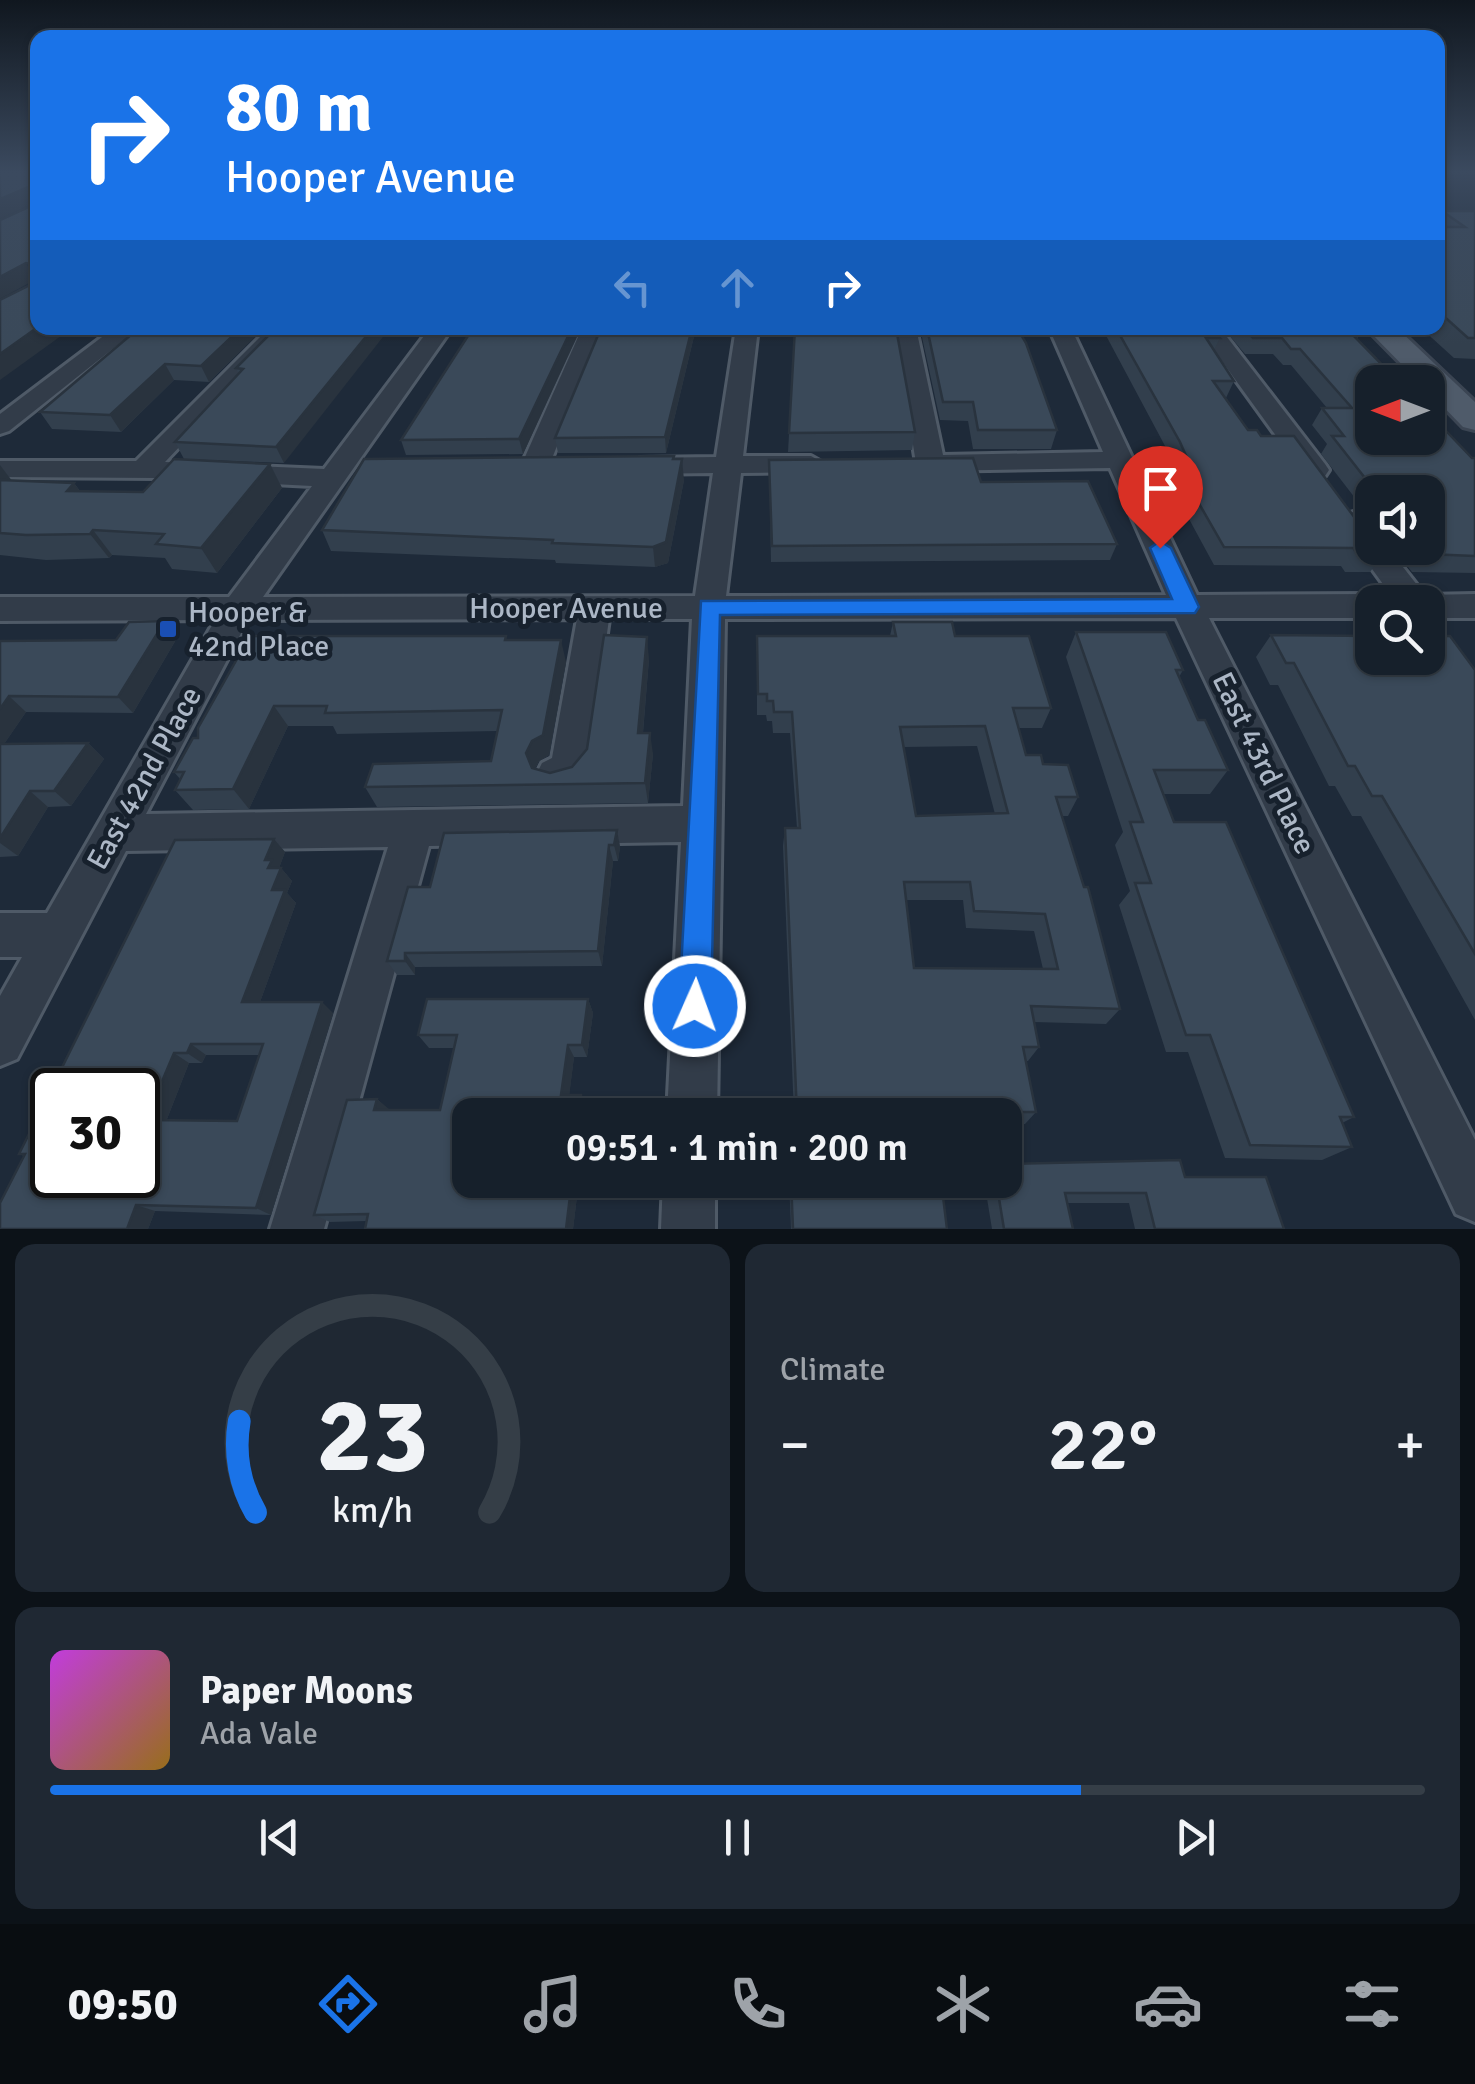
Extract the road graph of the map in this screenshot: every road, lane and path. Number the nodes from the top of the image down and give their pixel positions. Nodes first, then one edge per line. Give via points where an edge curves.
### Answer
1 (119, 335) edge
2 (275, 335) edge
3 (437, 335) edge
4 (590, 335) edge
5 (746, 335) edge
6 (906, 335) edge
7 (1063, 335) edge
8 (1214, 335) edge
9 (1388, 335) edge
10 (1475, 420) edge
11 (0, 426) edge
12 (1120, 460) junction
13 (894, 463) edge
14 (931, 463) junction
15 (840, 464) edge
16 (574, 466) edge
17 (612, 466) edge
18 (728, 466) junction
19 (379, 468) edge
20 (0, 469) edge
21 (158, 470) junction
22 (336, 473) junction
23 (1400, 585) edge
24 (1355, 606) edge
25 (709, 607) junction
26 (1187, 607) junction
27 (0, 608) edge
28 (238, 608) junction
29 (594, 608) junction
30 (1445, 608) edge
31 (1471, 611) edge
32 (555, 775) edge
33 (702, 824) junction
34 (414, 826) junction
35 (114, 833) junction
36 (0, 935) edge
37 (58, 935) junction
38 (0, 1042) edge
39 (693, 1098) edge
40 (1475, 1195) edge
41 (689, 1198) edge
42 (298, 1229) edge
43 (688, 1229) edge

1 - 11 street
2 - 21 street via 153,456 148,464
3 - 22 street, East 42nd Place
4 - 16 street via 525,466
5 - 18 street
6 - 14 street
7 - 12 street, East 43rd Place
8 - 23 street
9 - 10 main road
12 - 14 street
12 - 26 street, East 43rd Place
13 - 14 street
15 - 18 street
17 - 18 street
18 - 25 street
19 - 22 street
20 - 21 street
21 - 22 street
22 - 28 street, East 42nd Place
24 - 26 street, Hooper Avenue
25 - 26 street, Hooper Avenue
25 - 29 street, Hooper Avenue
25 - 33 street
26 - 40 street, East 43rd Place
27 - 28 street, Hooper Avenue
28 - 29 street, Hooper Avenue
28 - 35 street, East 42nd Place
29 - 32 street via 570,768
30 - 31 street
33 - 34 street
33 - 39 street
34 - 35 street
34 - 42 street
35 - 37 street, East 42nd Place
36 - 37 street
37 - 38 street, East 42nd Place
41 - 43 street

